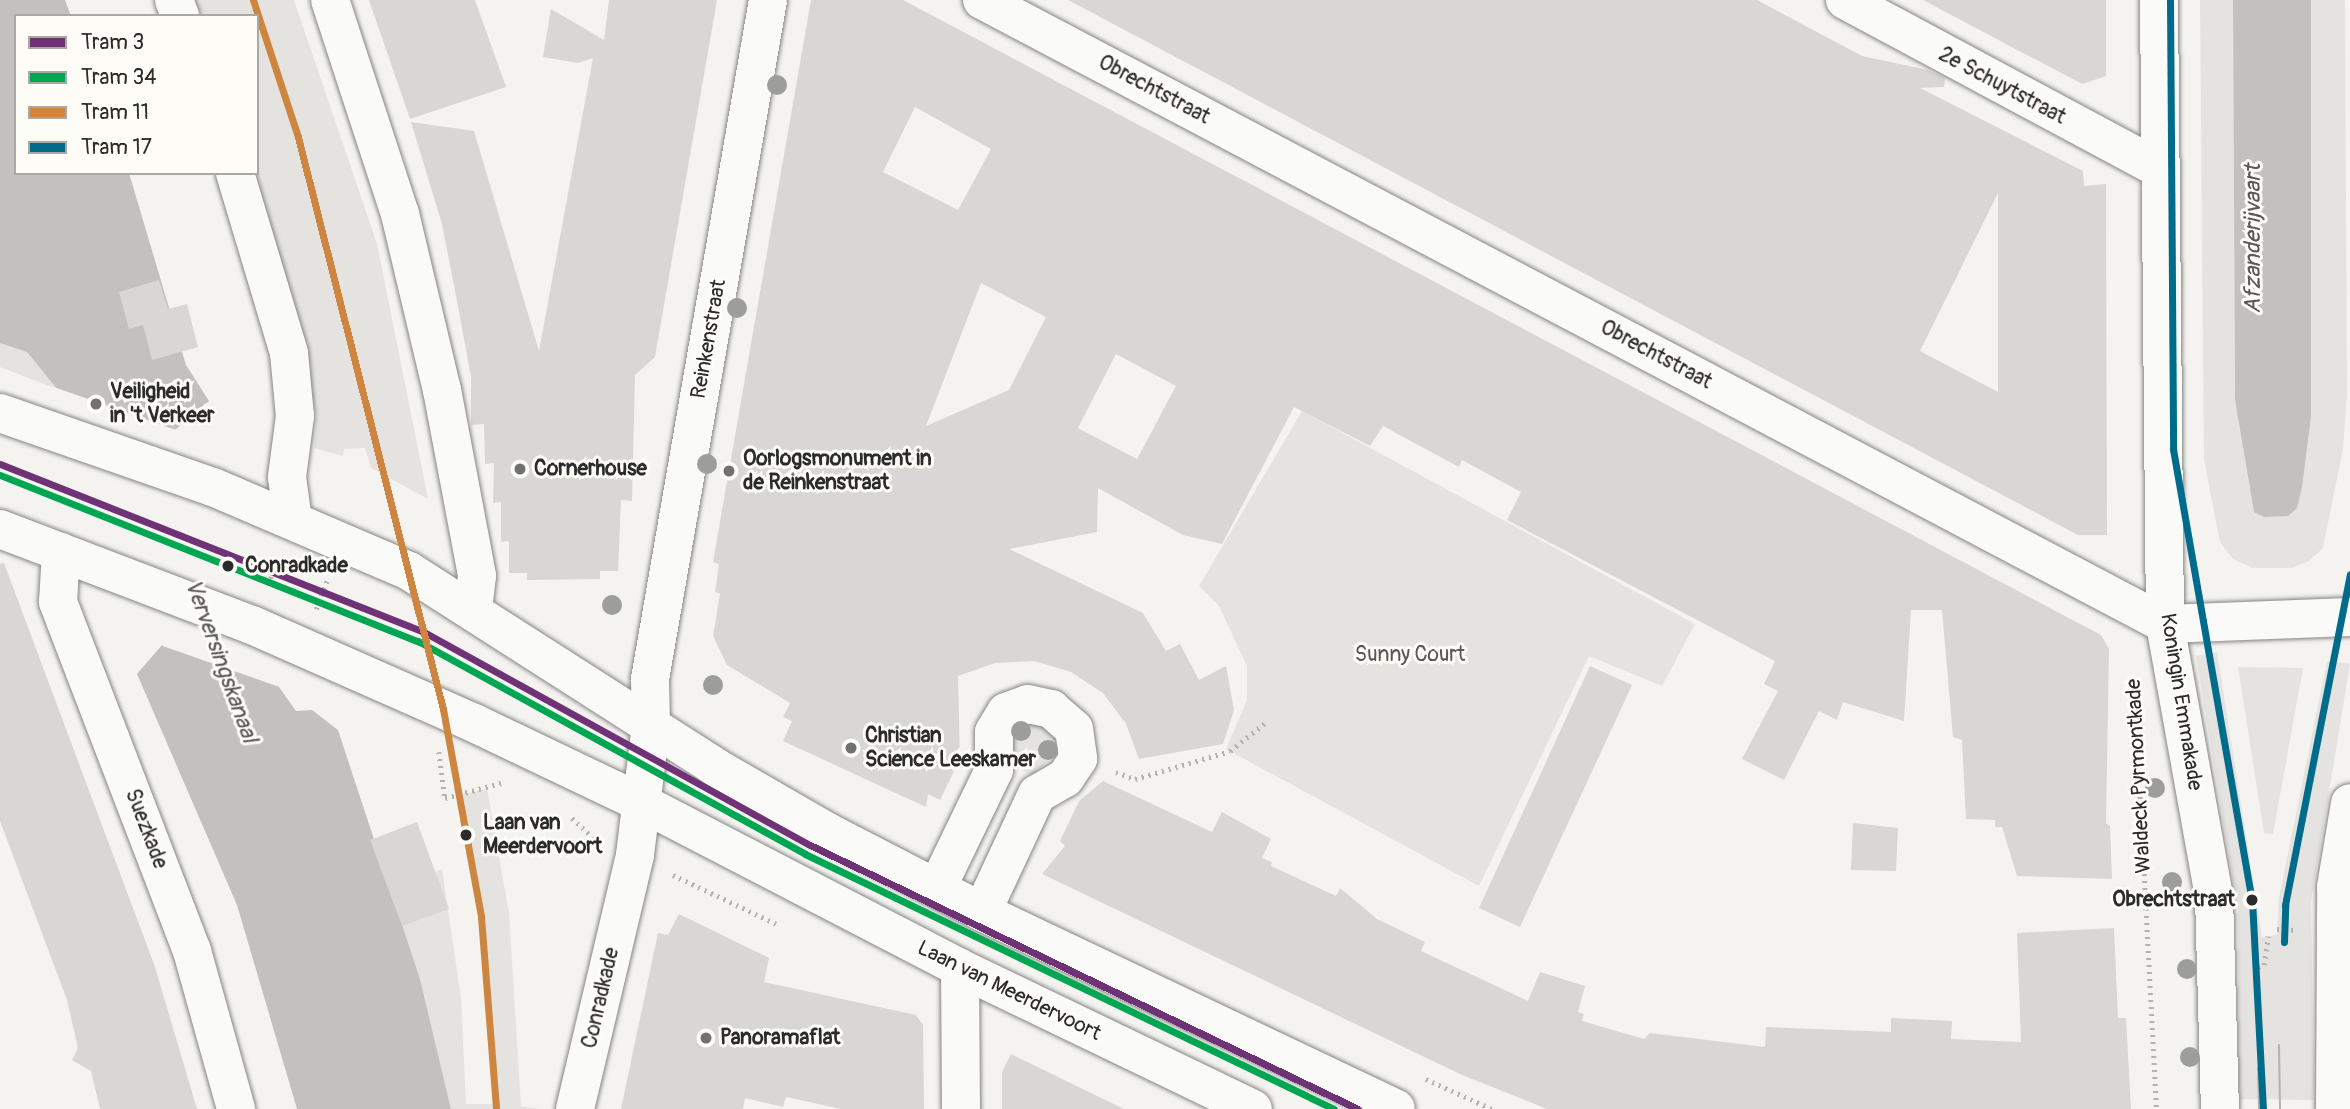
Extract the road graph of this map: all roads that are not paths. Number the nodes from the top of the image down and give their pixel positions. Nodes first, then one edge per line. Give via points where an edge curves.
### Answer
1 (330, 0) edge
2 (768, 0) edge
3 (982, 0) edge
4 (1845, 0) edge
5 (2159, 0) edge
6 (2160, 169) junction
7 (236, 175) edge
8 (0, 413) edge
9 (293, 521) junction
10 (0, 529) edge
11 (75, 558) junction
12 (473, 611) junction
13 (2350, 617) edge
14 (2165, 624) junction
15 (650, 679) joint
16 (650, 724) junction
17 (642, 803) junction
18 (2350, 803) edge
19 (937, 888) junction
20 (982, 912) junction
21 (960, 968) junction
22 (236, 1109) edge
23 (575, 1109) edge
24 (961, 1109) edge
25 (1253, 1109) edge
26 (1396, 1109) edge
27 (2220, 1109) edge
28 (2335, 1109) edge

1 - 12 street via 400,214 432,350 477,576
2 - 15 street, Reinkenstraat
3 - 14 street, Obrechtstraat
4 - 6 street, 2e Schuytstraat
5 - 6 street, Koningin Emmakade
6 - 14 street, Koningin Emmakade
7 - 9 street via 289,353 295,416 287,477
8 - 9 street
9 - 12 street via 409,571
10 - 11 street, Laan van Meerdervoort
11 - 17 street, Laan van Meerdervoort via 312,651
11 - 22 street, Suezkade via 58,602 192,951
12 - 16 street
13 - 14 street, Obrechtstraat
14 - 27 street, Koningin Emmakade via 2214,895
15 - 16 street, Conradkade
16 - 17 street, Conradkade
16 - 19 street via 826,831
17 - 21 street, Laan van Meerdervoort
17 - 23 street, Conradkade via 635,855
18 - 28 street via 2336,887
19 - 20 street
19 - 20 street via 994,770 994,732 1006,712 1027,704 1051,709 1074,729 1079,759 1065,778 1037,794
20 - 26 street
21 - 24 street
21 - 25 street, Laan van Meerdervoort

